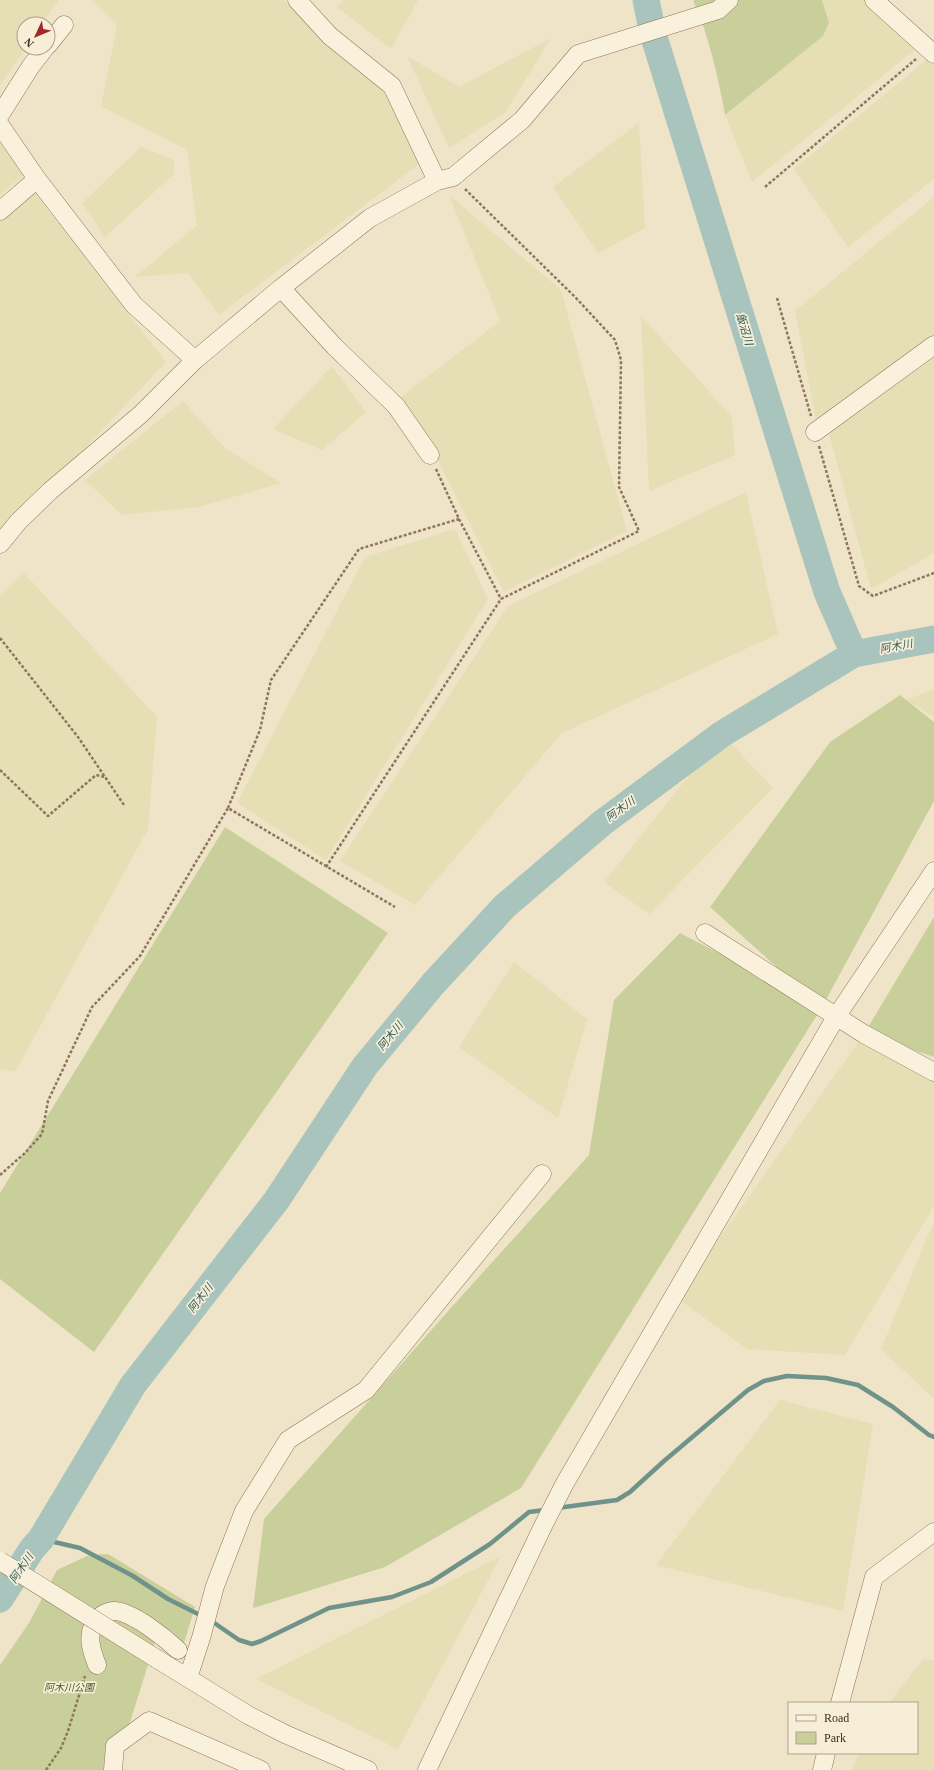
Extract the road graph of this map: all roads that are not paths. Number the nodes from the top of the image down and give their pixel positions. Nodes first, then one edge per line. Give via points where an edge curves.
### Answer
1 (297, 0) edge
2 (729, 0) edge
3 (874, 0) edge
4 (64, 25) dead end
5 (56, 34) edge
6 (931, 51) edge
7 (39, 56) edge
8 (0, 115) edge
9 (0, 125) edge
10 (37, 179) junction
11 (445, 179) junction
12 (0, 211) edge
13 (281, 288) junction
14 (934, 345) edge
15 (195, 360) junction
16 (815, 432) road end
17 (430, 455) road end
18 (0, 544) edge
19 (934, 871) edge
20 (705, 933) dead end
21 (836, 1016) junction
22 (934, 1072) edge
23 (542, 1174) dead end
24 (934, 1532) edge
25 (0, 1561) edge
26 (178, 1650) dead end
27 (97, 1665) road end
28 (188, 1678) junction
29 (840, 1702) edge
30 (826, 1754) edge
31 (113, 1770) edge
32 (261, 1770) edge
33 (368, 1770) edge
34 (427, 1770) edge
35 (822, 1770) edge

1 - 11 street via 330,36 392,86
2 - 11 street via 718,10 578,54 522,120
3 - 6 street
4 - 5 street
7 - 8 street
9 - 10 street
10 - 12 street
10 - 15 street via 134,305
11 - 13 street via 370,218
13 - 15 street
13 - 17 street via 334,346 396,406
14 - 16 street
15 - 18 street via 141,414 50,491 18,522
19 - 21 street
20 - 21 street
21 - 22 street
21 - 34 street via 565,1483
23 - 28 street via 366,1390 288,1440 244,1511 215,1586 202,1638
24 - 29 street via 874,1577
25 - 28 street, bridge
26 - 27 street via 165,1638 141,1623 114,1611 98,1618 92,1627 91,1645
28 - 33 street via 248,1715 285,1734
30 - 35 street
31 - 32 street via 115,1746 149,1721

